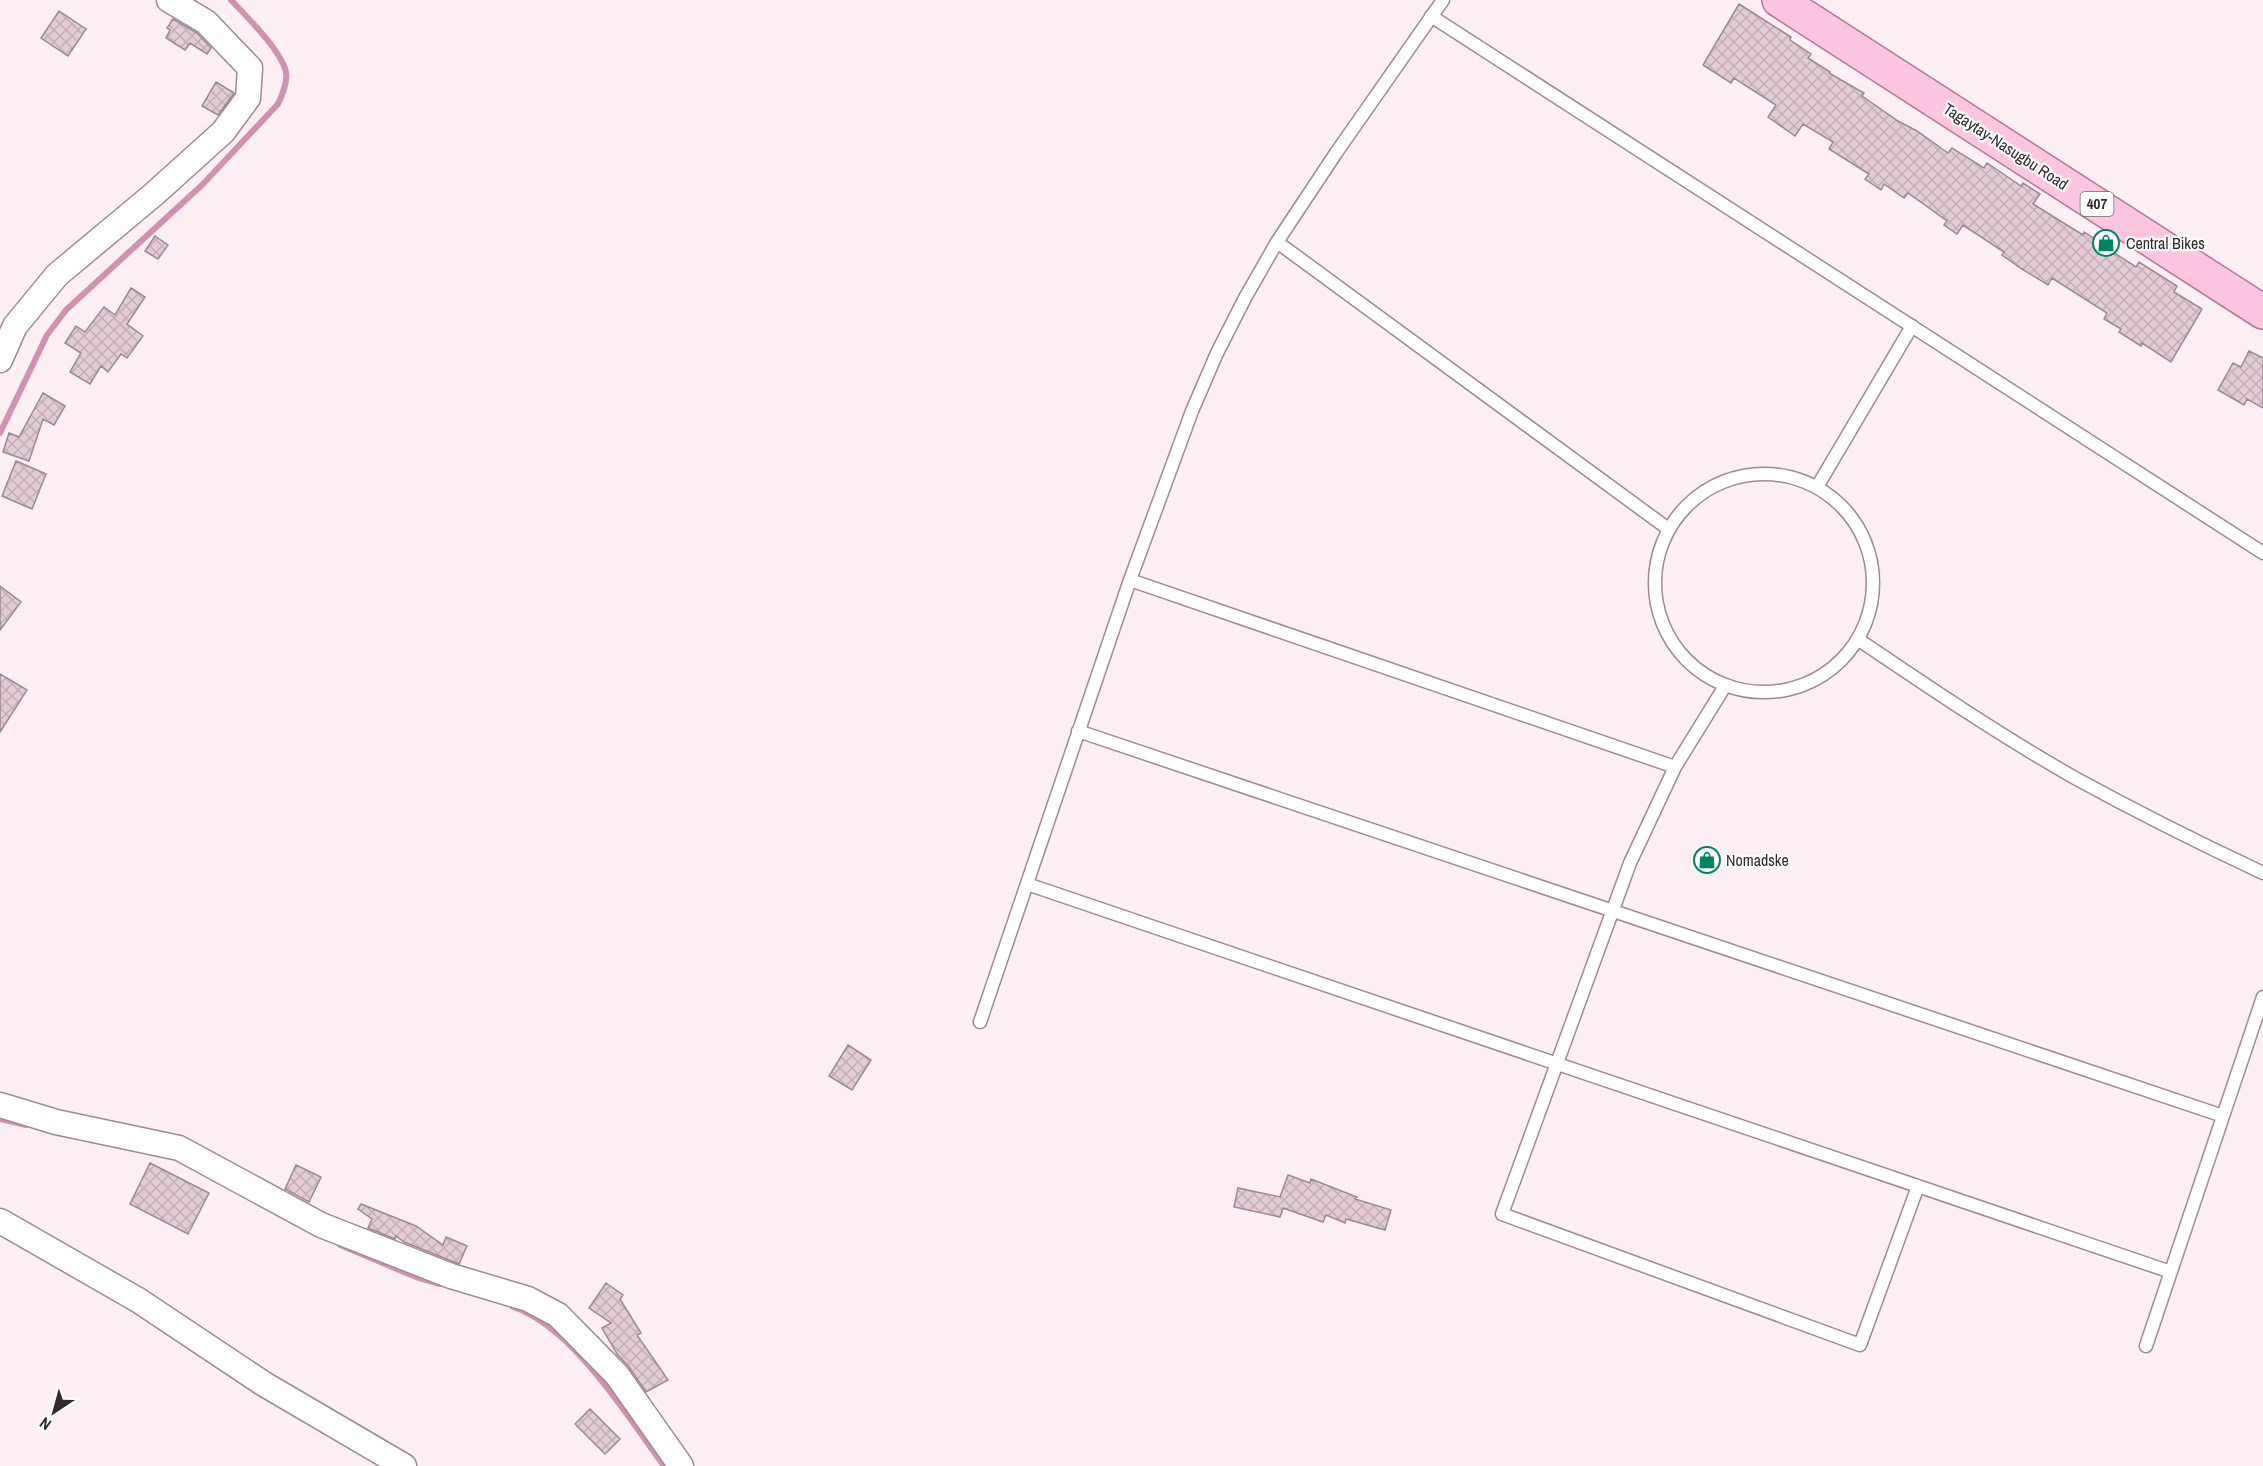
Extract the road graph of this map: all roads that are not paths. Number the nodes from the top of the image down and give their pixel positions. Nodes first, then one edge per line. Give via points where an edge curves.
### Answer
1 (169, 0) edge
2 (1443, 0) edge
3 (1779, 0) edge
4 (1431, 16) junction
5 (1277, 242) junction
6 (2263, 312) edge
7 (1912, 326) junction
8 (0, 360) edge
9 (1817, 487) junction
10 (1667, 528) junction
11 (2263, 553) edge
12 (1130, 580) junction
13 (1859, 640) junction
14 (1725, 686) junction
15 (1077, 731) junction
16 (1675, 767) junction
17 (2263, 873) edge
18 (1027, 884) junction
19 (1612, 911) junction
20 (2263, 997) edge
21 (980, 1022) dead end
22 (1557, 1064) junction
23 (0, 1105) edge
24 (2223, 1116) junction
25 (1918, 1186) junction
26 (0, 1221) edge
27 (2171, 1272) junction
28 (2146, 1346) dead end
29 (404, 1466) edge
30 (681, 1466) edge

1 - 8 street via 206,22 250,68 248,98 223,132 57,275 15,326
2 - 4 lane
3 - 6 main road, Tagaytay-Nasugbu Road / 407
4 - 5 lane
4 - 7 lane
5 - 10 lane
5 - 12 lane via 1245,298 1196,402
7 - 9 lane
7 - 11 lane
9 - 10 lane via 1785,475 1750,474 1717,483 1689,502
9 - 13 lane via 1845,509 1864,538 1874,572 1872,607
10 - 14 lane via 1655,564 1655,602 1668,638 1692,667
12 - 15 lane
12 - 16 lane
13 - 14 lane via 1839,664 1815,681 1785,692 1755,693
13 - 17 lane via 2074,777 2187,838
14 - 16 lane
15 - 18 lane
15 - 19 lane
16 - 19 lane
18 - 21 lane
18 - 22 lane
19 - 22 lane
19 - 24 lane
20 - 24 lane
22 - 25 lane
22 - 25 lane via 1502,1214 1860,1345
23 - 30 street via 56,1122 179,1148 321,1225 451,1276 528,1299 558,1315 617,1375
24 - 27 lane
25 - 27 lane
26 - 29 street via 138,1300 264,1384
27 - 28 lane

